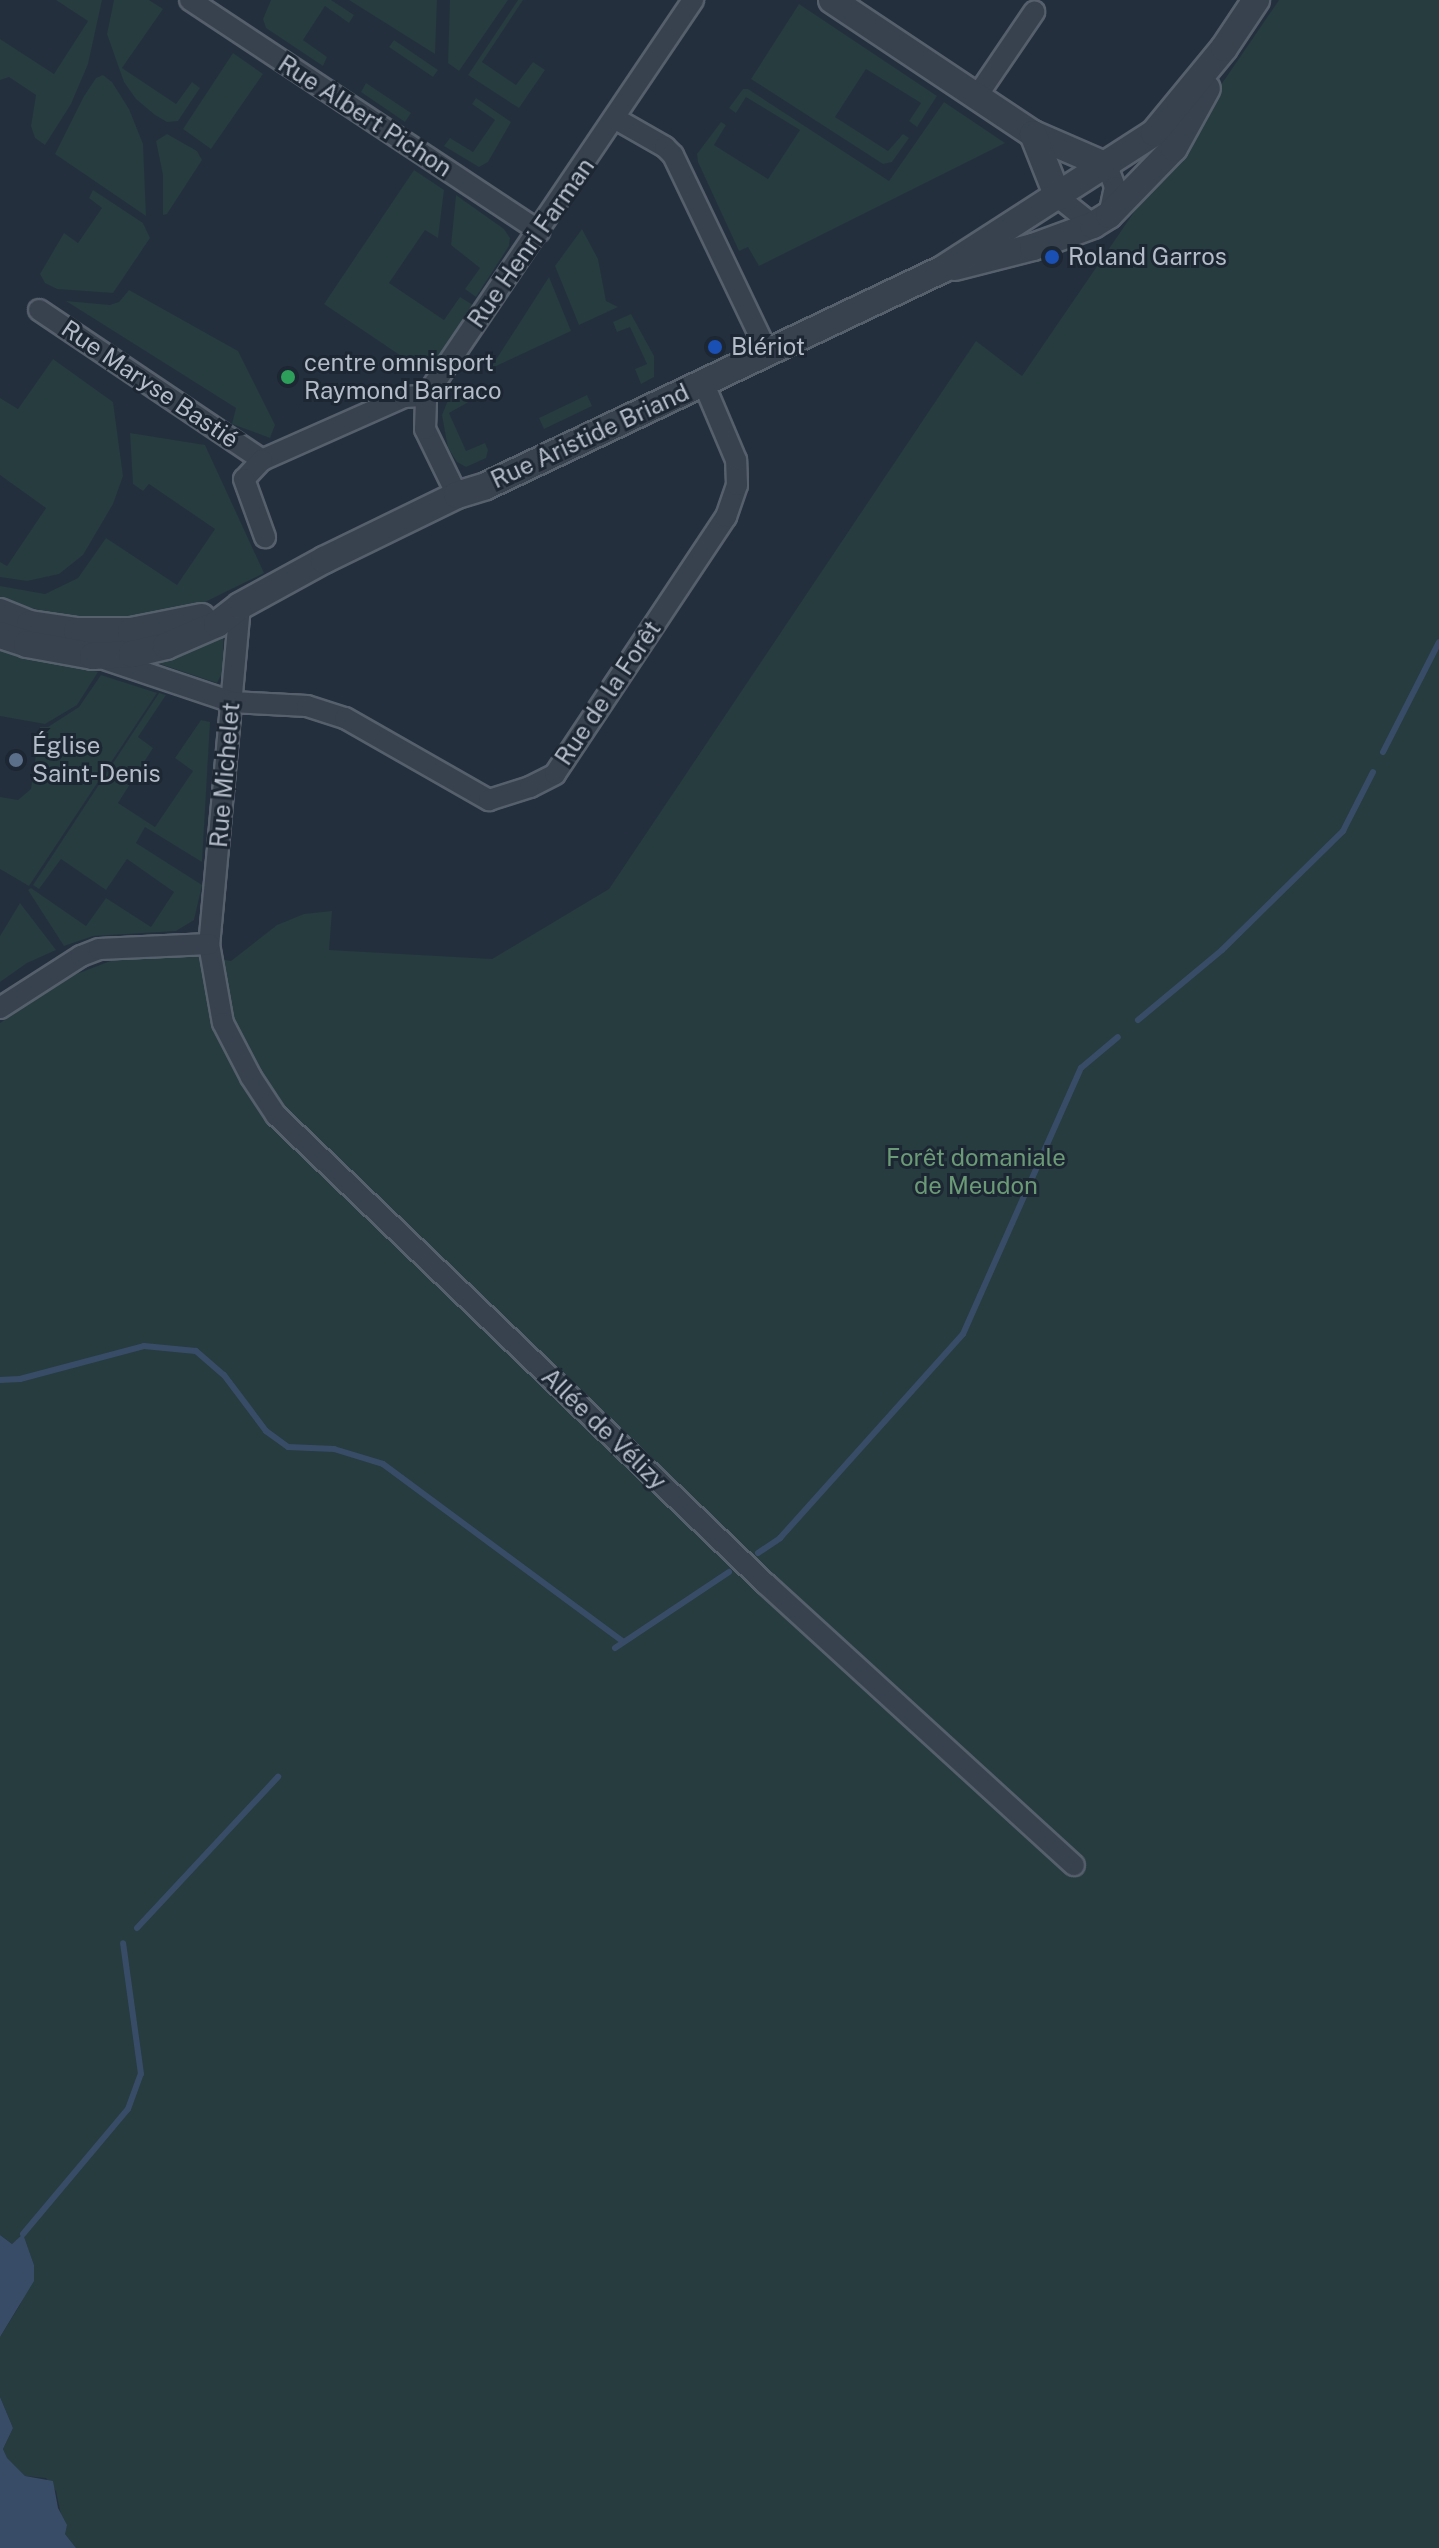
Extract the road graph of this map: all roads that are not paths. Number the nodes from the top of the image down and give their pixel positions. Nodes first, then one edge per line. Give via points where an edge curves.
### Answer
1 (190, 0) edge
2 (693, 0) edge
3 (832, 0) edge
4 (1256, 0) edge
5 (1035, 4) edge
6 (1224, 48) junction
7 (977, 96) junction
8 (616, 119) junction
9 (1033, 134) junction
10 (1107, 166) junction
11 (1058, 197) junction
12 (1101, 220) junction
13 (539, 231) junction
14 (943, 269) junction
15 (39, 310) dead end
16 (767, 351) junction
17 (703, 382) junction
18 (426, 396) junction
19 (262, 460) junction
20 (457, 495) junction
21 (265, 537) dead end
22 (240, 606) junction
23 (0, 612) edge
24 (0, 635) edge
25 (93, 656) junction
26 (232, 702) junction
27 (209, 944) junction
28 (0, 1008) edge
29 (1074, 1865) dead end

1 - 13 street, Rue Albert Pichon
2 - 8 street, Rue Henri Farman
3 - 7 street
4 - 6 street
5 - 7 street
6 - 10 street, Rue Aristide Briand via 1157,130
6 - 12 street via 1174,148
7 - 9 street
8 - 13 street, Rue Henri Farman
8 - 16 street via 673,155
9 - 10 street
9 - 11 street
10 - 11 street, Rue Aristide Briand
10 - 12 street via 1115,187
11 - 12 street
11 - 14 street, Rue Aristide Briand
12 - 14 street, Rue Aristide Briand via 1033,247
13 - 18 street, Rue Henri Farman
14 - 16 street, Rue Aristide Briand
15 - 19 street, Rue Maryse Bastié
16 - 17 street, Rue Aristide Briand
17 - 20 street, Rue Aristide Briand
17 - 26 street, Rue de la Forêt via 736,460 737,485 726,517 555,774 489,800 345,718 307,706
18 - 19 street, Rue Maryse Bastié via 404,397
18 - 20 street via 425,429
19 - 21 street, Rue Maryse Bastié via 244,479
20 - 22 street, Rue Aristide Briand
22 - 23 street, Rue Aristide Briand via 131,631 61,629
22 - 25 street, Rue Aristide Briand via 217,624 166,646
22 - 26 street, Rue Michelet
24 - 25 street, Rue Aristide Briand
25 - 26 street, Rue de la Forêt
26 - 27 street, Rue Michelet
27 - 28 street via 99,949
27 - 29 street, Allée de Vélizy via 223,1023 276,1115 766,1584

